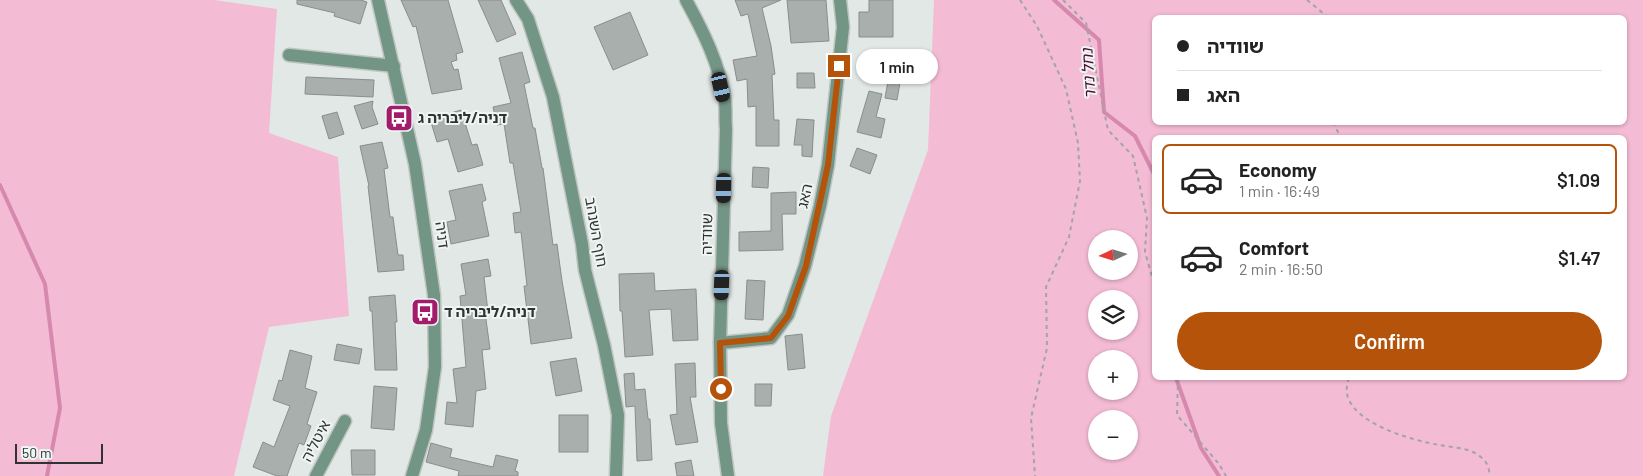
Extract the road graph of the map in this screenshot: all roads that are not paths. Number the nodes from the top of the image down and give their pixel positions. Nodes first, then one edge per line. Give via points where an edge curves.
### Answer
1 (378, 0) edge
2 (516, 0) edge
3 (686, 0) edge
4 (840, 0) edge
5 (289, 55) dead end
6 (394, 66) junction
7 (720, 343) junction
8 (345, 421) dead end
9 (316, 476) edge
10 (412, 476) edge
11 (616, 476) edge
12 (728, 476) edge

1 - 6 street, דניה
2 - 11 street, חוף השנהב via 528,19 553,97 618,415
3 - 7 street, שוודיה via 704,33 725,101
4 - 7 street, האג via 843,27 828,165 806,266 788,316 771,338
5 - 6 street
6 - 10 street, דניה via 415,164 434,294 436,367 426,430
7 - 12 street, שוודיה via 721,423
8 - 9 street, איטליה

